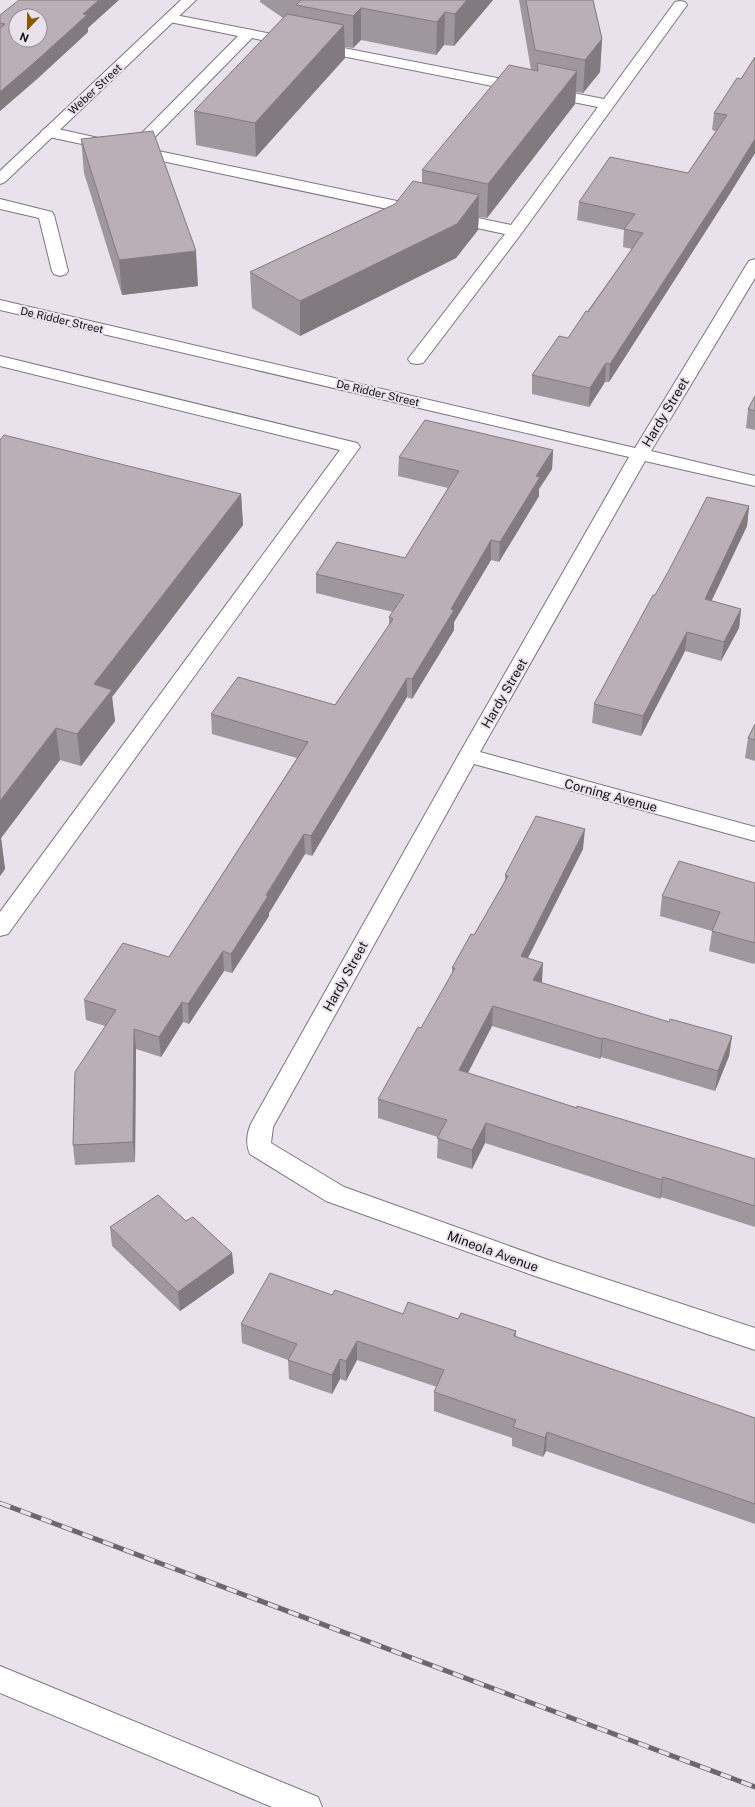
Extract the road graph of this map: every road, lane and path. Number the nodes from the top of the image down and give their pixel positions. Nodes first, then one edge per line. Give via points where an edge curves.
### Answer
1 (189, 0) edge
2 (680, 5) dead end
3 (170, 18) junction
4 (248, 34) junction
5 (608, 104) junction
6 (49, 132) junction
7 (133, 150) junction
8 (0, 178) edge
9 (0, 204) edge
10 (515, 231) junction
11 (755, 264) edge
12 (60, 271) dead end
13 (0, 306) edge
14 (417, 359) dead end
15 (0, 361) edge
16 (640, 454) junction
17 (755, 481) edge
18 (468, 756) junction
19 (755, 834) edge
20 (0, 928) edge
21 (261, 1127) joint
22 (755, 1339) edge
23 (0, 1679) edge
24 (307, 1807) edge

1 - 3 street, Weber Street
2 - 5 street
3 - 4 street
3 - 6 street, Weber Street
4 - 5 street
4 - 7 street
5 - 10 street
6 - 7 street
6 - 8 street, Weber Street
7 - 10 street
9 - 12 street via 46,215
10 - 14 street
11 - 16 street, Hardy Street
13 - 16 street, De Ridder Street
15 - 20 street via 351,448
16 - 17 street, De Ridder Street
16 - 18 street, Hardy Street
18 - 19 street, Corning Avenue
18 - 21 street, Hardy Street
21 - 22 street, Mineola Avenue via 259,1147 336,1194 544,1269
23 - 24 street

